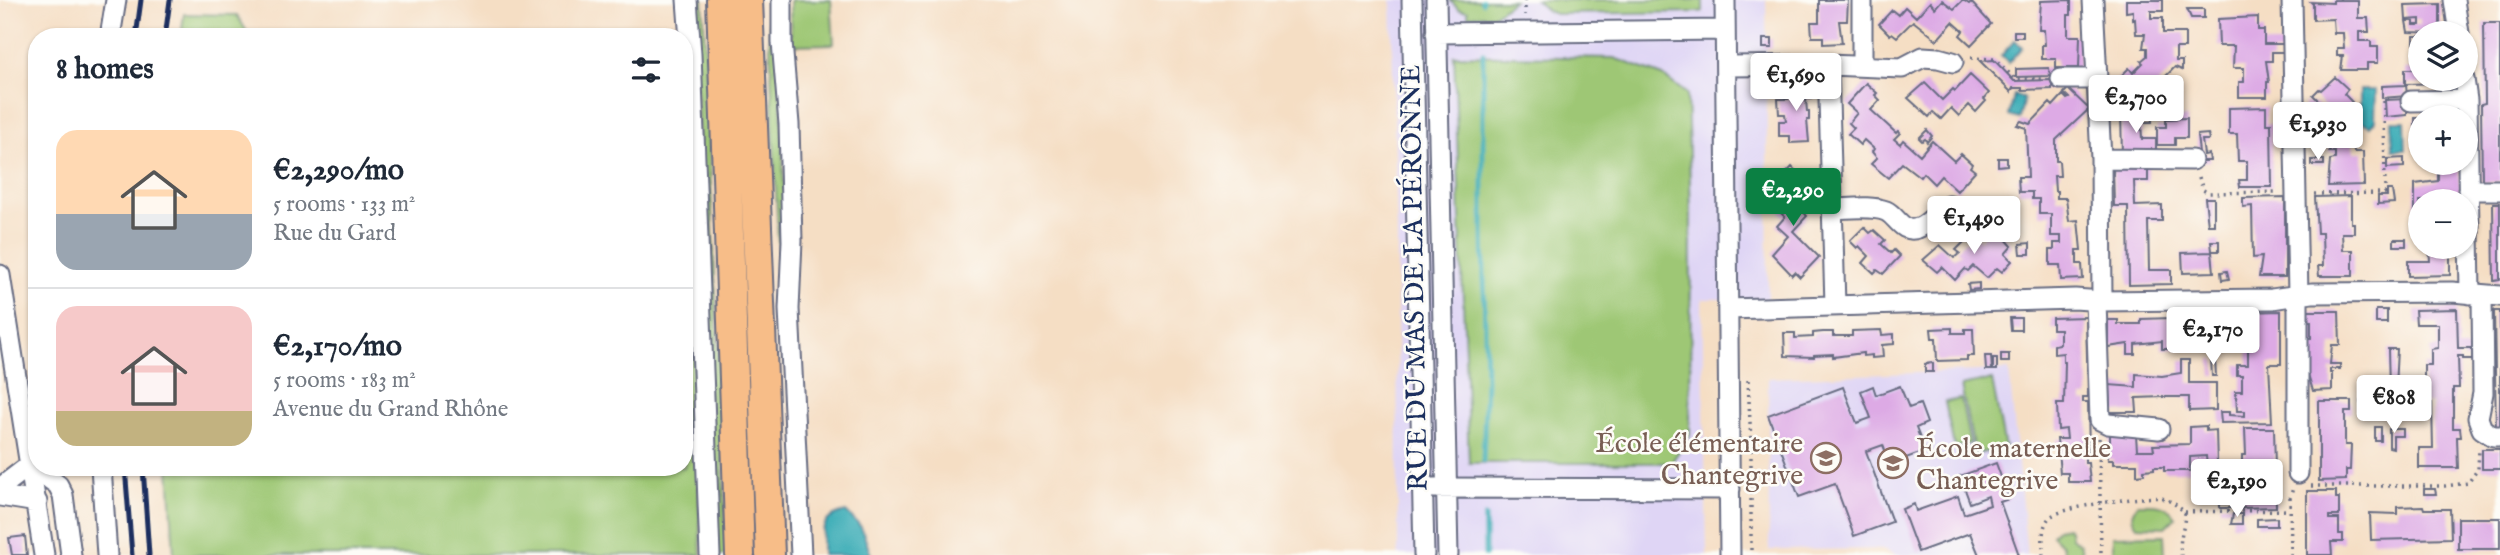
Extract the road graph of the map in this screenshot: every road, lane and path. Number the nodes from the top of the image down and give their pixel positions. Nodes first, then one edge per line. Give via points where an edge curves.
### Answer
1 (116, 0) edge
2 (687, 0) edge
3 (721, 0) edge
4 (748, 0) edge
5 (782, 0) edge
6 (1412, 0) edge
7 (1436, 0) edge
8 (1525, 0) edge
9 (1725, 0) edge
10 (1862, 0) edge
11 (2093, 0) edge
12 (2292, 0) edge
13 (2454, 0) edge
14 (1525, 19) dead end
15 (2457, 21) edge
16 (111, 28) edge
17 (689, 28) edge
18 (1725, 30) junction
19 (1436, 33) junction
20 (1953, 62) joint
21 (1828, 65) junction
22 (1862, 65) junction
23 (1726, 66) junction
24 (2061, 79) joint
25 (2096, 79) junction
26 (2466, 91) edge
27 (2467, 100) junction
28 (2411, 101) joint
29 (693, 107) edge
30 (2101, 159) junction
31 (2192, 160) joint
32 (2468, 189) edge
33 (2478, 190) edge
34 (2500, 190) edge
35 (2296, 194) junction
36 (1832, 209) junction
37 (1970, 221) dead end
38 (2478, 256) edge
39 (0, 275) edge
40 (2298, 295) junction
41 (2484, 295) edge
42 (2099, 301) junction
43 (1836, 305) junction
44 (1728, 309) junction
45 (1748, 373) dead end
46 (2103, 423) junction
47 (2159, 429) dead end
48 (2491, 433) edge
49 (28, 452) edge
50 (28, 467) edge
51 (32, 476) edge
52 (45, 476) edge
53 (102, 476) edge
54 (2303, 480) junction
55 (0, 488) edge
56 (1422, 488) junction
57 (1446, 488) junction
58 (1730, 488) junction
59 (0, 496) edge
60 (37, 502) junction
61 (2100, 503) junction
62 (2290, 510) junction
63 (2185, 512) junction
64 (44, 555) edge
65 (71, 555) edge
66 (107, 555) edge
67 (710, 555) edge
68 (740, 555) edge
69 (770, 555) edge
70 (801, 555) edge
71 (1424, 555) edge
72 (1448, 555) edge
73 (1730, 555) edge
74 (1751, 555) edge
75 (2043, 555) edge
76 (2102, 555) edge
77 (2181, 555) edge
78 (2291, 555) edge

1 - 16 street
2 - 17 street
3 - 68 highway
4 - 69 highway
5 - 70 street via 792,242 789,309
6 - 56 street, RUE DU MAS DE LA PÉRONNE
7 - 19 street, RUE DU MAS DE LA PÉRONNE
8 - 14 path
9 - 18 street
10 - 22 street
11 - 25 street
12 - 35 street
13 - 15 street
18 - 19 street
18 - 23 street
19 - 57 street, RUE DU MAS DE LA PÉRONNE
20 - 22 street via 1923,57 1902,68
20 - 24 path via 1995,58 2015,79
21 - 22 street
21 - 23 street
21 - 36 street
23 - 44 street
24 - 25 street
25 - 30 street
26 - 27 street
27 - 28 street
27 - 32 street
28 - 35 path via 2384,99 2385,193
29 - 67 street
30 - 31 street
30 - 42 street
31 - 35 path via 2198,163 2203,190 2209,193
33 - 34 street
35 - 40 street
36 - 37 street via 1875,208 1889,212 1910,229 1949,206
36 - 43 street
38 - 41 street
39 - 49 street
40 - 41 street
40 - 42 street
40 - 54 street
41 - 48 street via 2483,393 2478,418
42 - 43 street
42 - 46 street via 2098,414
43 - 44 street
44 - 58 street
45 - 74 path
46 - 47 street
46 - 61 path
48 - 54 path via 2468,483
50 - 55 street
51 - 60 street
52 - 65 street via 63,495
53 - 66 street
54 - 62 path via 2290,498
56 - 57 street
56 - 71 street, RUE DU MAS DE LA PÉRONNE
57 - 58 street
57 - 72 street, RUE DU MAS DE LA PÉRONNE
58 - 73 street
59 - 60 street
60 - 64 street
61 - 63 path via 2159,497
61 - 75 path via 2065,509 2049,518
61 - 76 path
62 - 63 path
62 - 78 path
63 - 77 path

